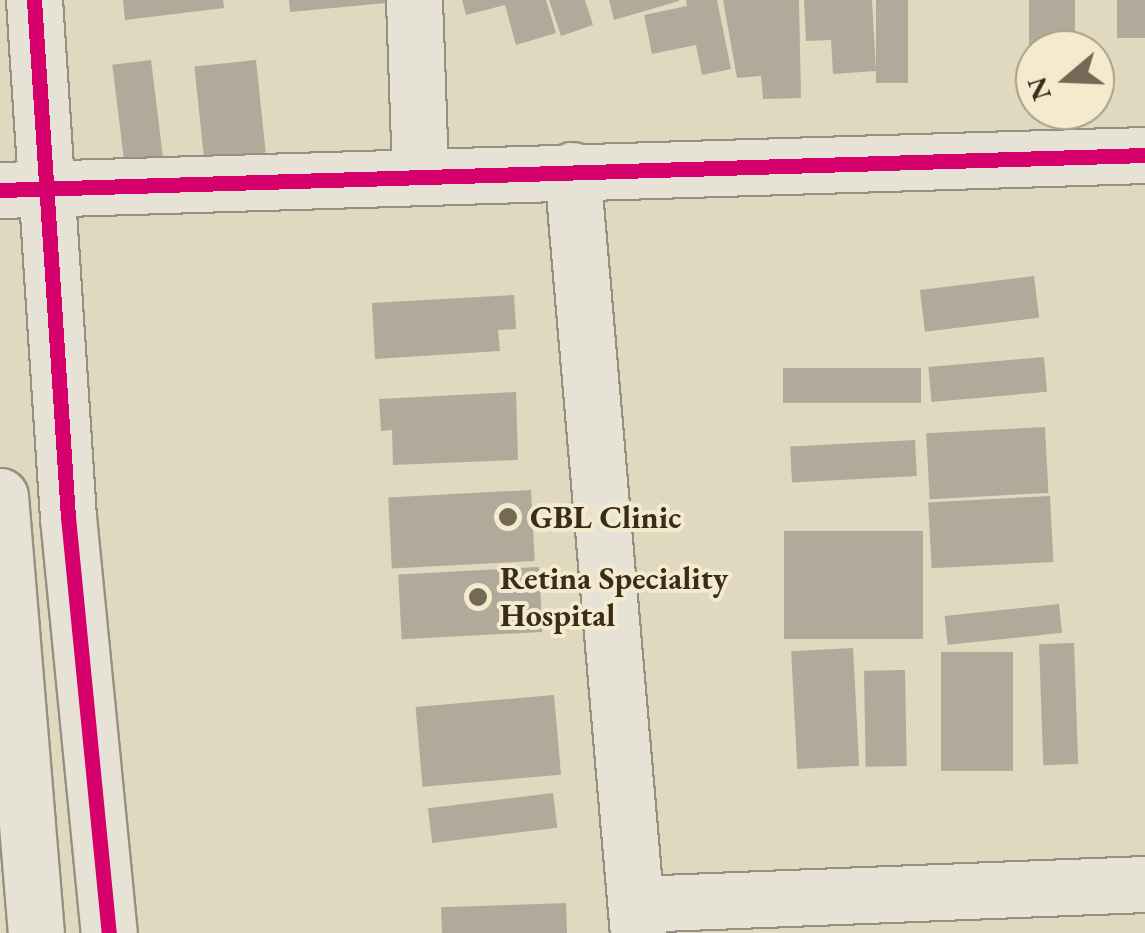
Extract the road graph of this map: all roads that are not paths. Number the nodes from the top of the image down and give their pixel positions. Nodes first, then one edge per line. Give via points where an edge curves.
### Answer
1 (34, 0) edge
2 (414, 0) edge
3 (1145, 155) edge
4 (572, 170) junction
5 (420, 173) junction
6 (22, 191) edge
7 (0, 496) edge
8 (1145, 884) edge
9 (637, 919) edge
10 (36, 933) edge
11 (109, 933) edge

1 - 6 street
2 - 5 street
3 - 4 street
4 - 5 street
4 - 9 street
5 - 6 street
6 - 11 street
7 - 10 street
8 - 9 street

